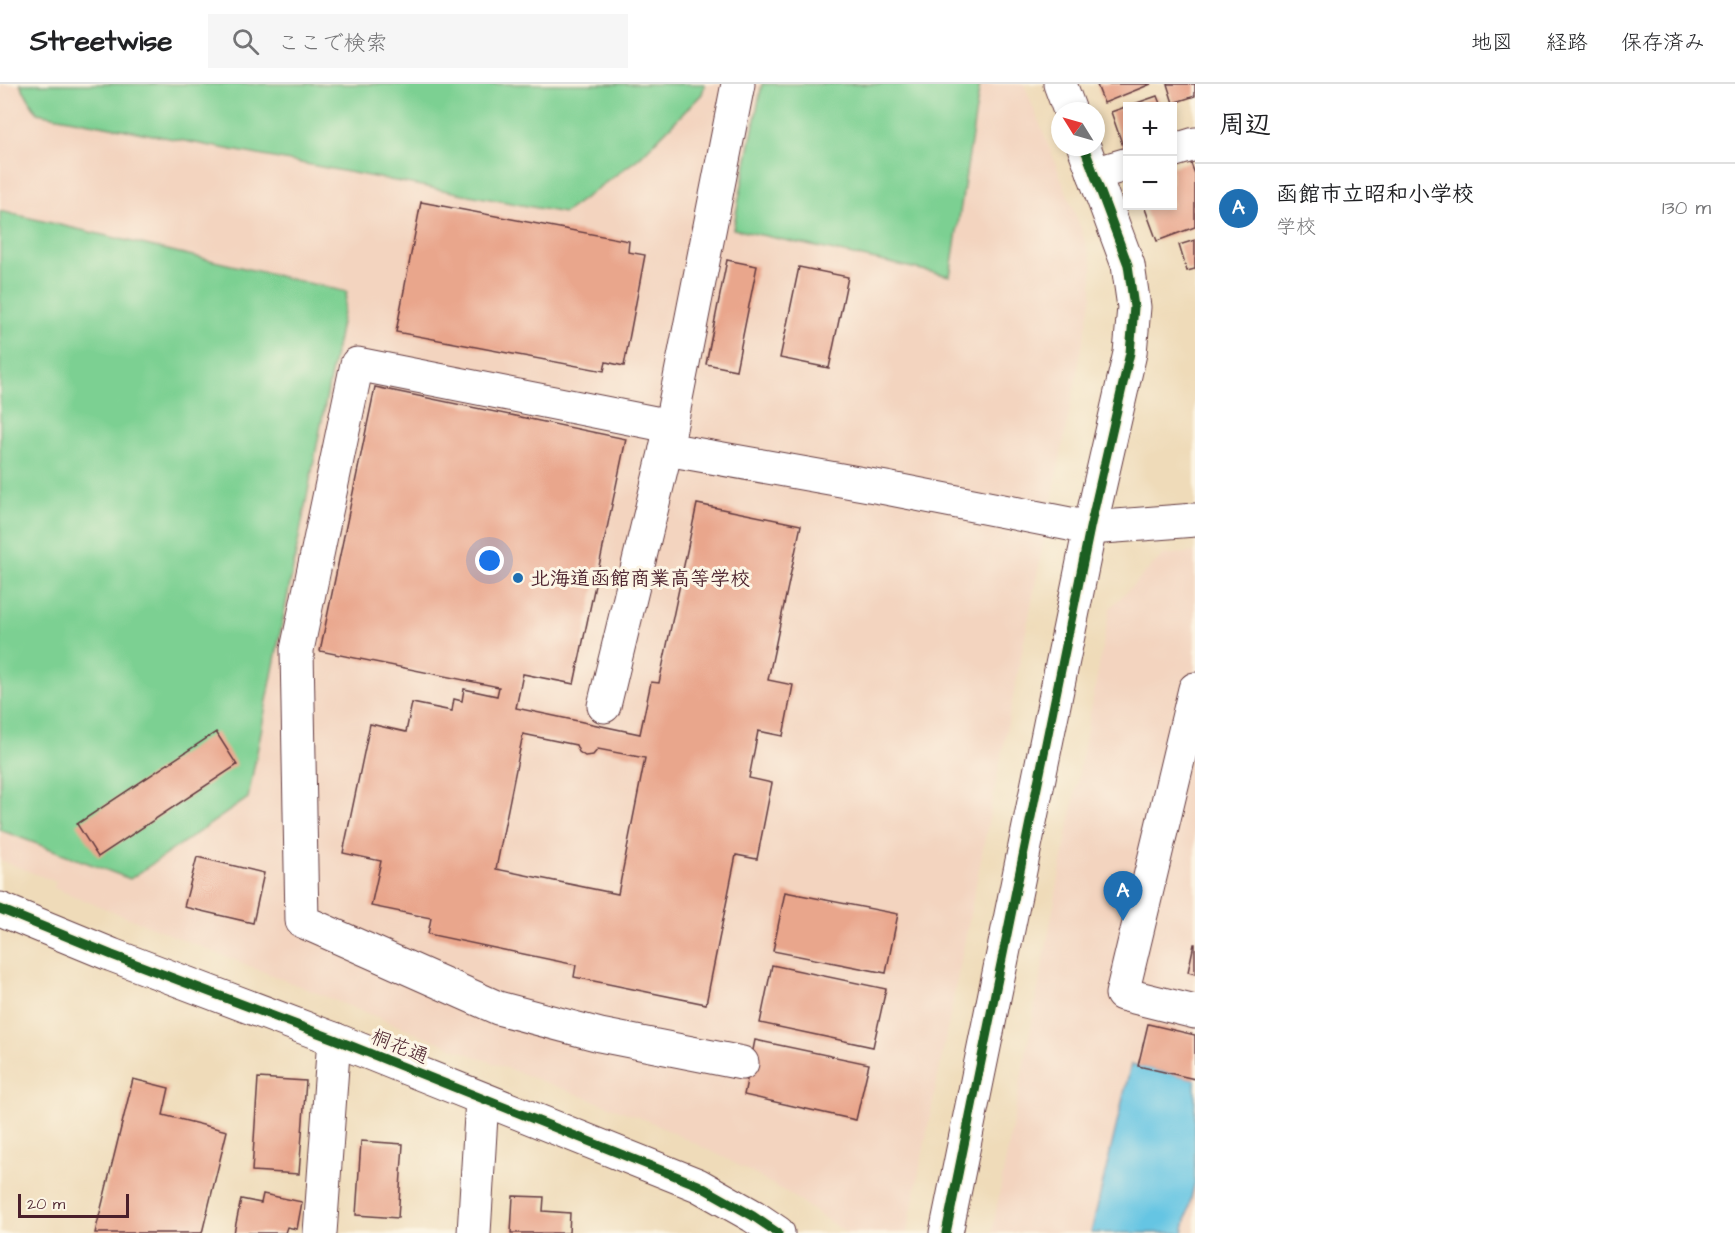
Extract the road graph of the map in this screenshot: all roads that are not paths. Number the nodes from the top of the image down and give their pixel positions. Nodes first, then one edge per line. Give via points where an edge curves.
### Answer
1 (738, 84) edge
2 (1060, 84) edge
3 (1067, 102) edge
4 (1195, 144) edge
5 (1177, 150) edge
6 (1089, 161) edge
7 (1123, 164) edge
8 (668, 438) junction
9 (1195, 520) edge
10 (1090, 528) junction
11 (1195, 689) edge
12 (604, 706) dead end
13 (1184, 781) edge
14 (0, 909) edge
15 (1195, 1012) edge
16 (334, 1039) junction
17 (742, 1063) dead end
18 (482, 1099) junction
19 (761, 1227) edge
20 (320, 1233) edge
21 (474, 1233) edge
22 (946, 1233) edge

1 - 8 street
2 - 3 street
4 - 5 street
6 - 7 street
6 - 10 street via 1128,265 1134,307 1130,353
8 - 10 street via 975,507
8 - 12 street
8 - 17 street via 357,364 297,650 302,921 498,1008 600,1035
9 - 10 street
10 - 22 street
11 - 13 street
13 - 15 street via 1122,994
14 - 16 street, 桐花通
16 - 18 street, 桐花通
16 - 20 street
18 - 19 street, 桐花通 via 698,1185
18 - 21 street

